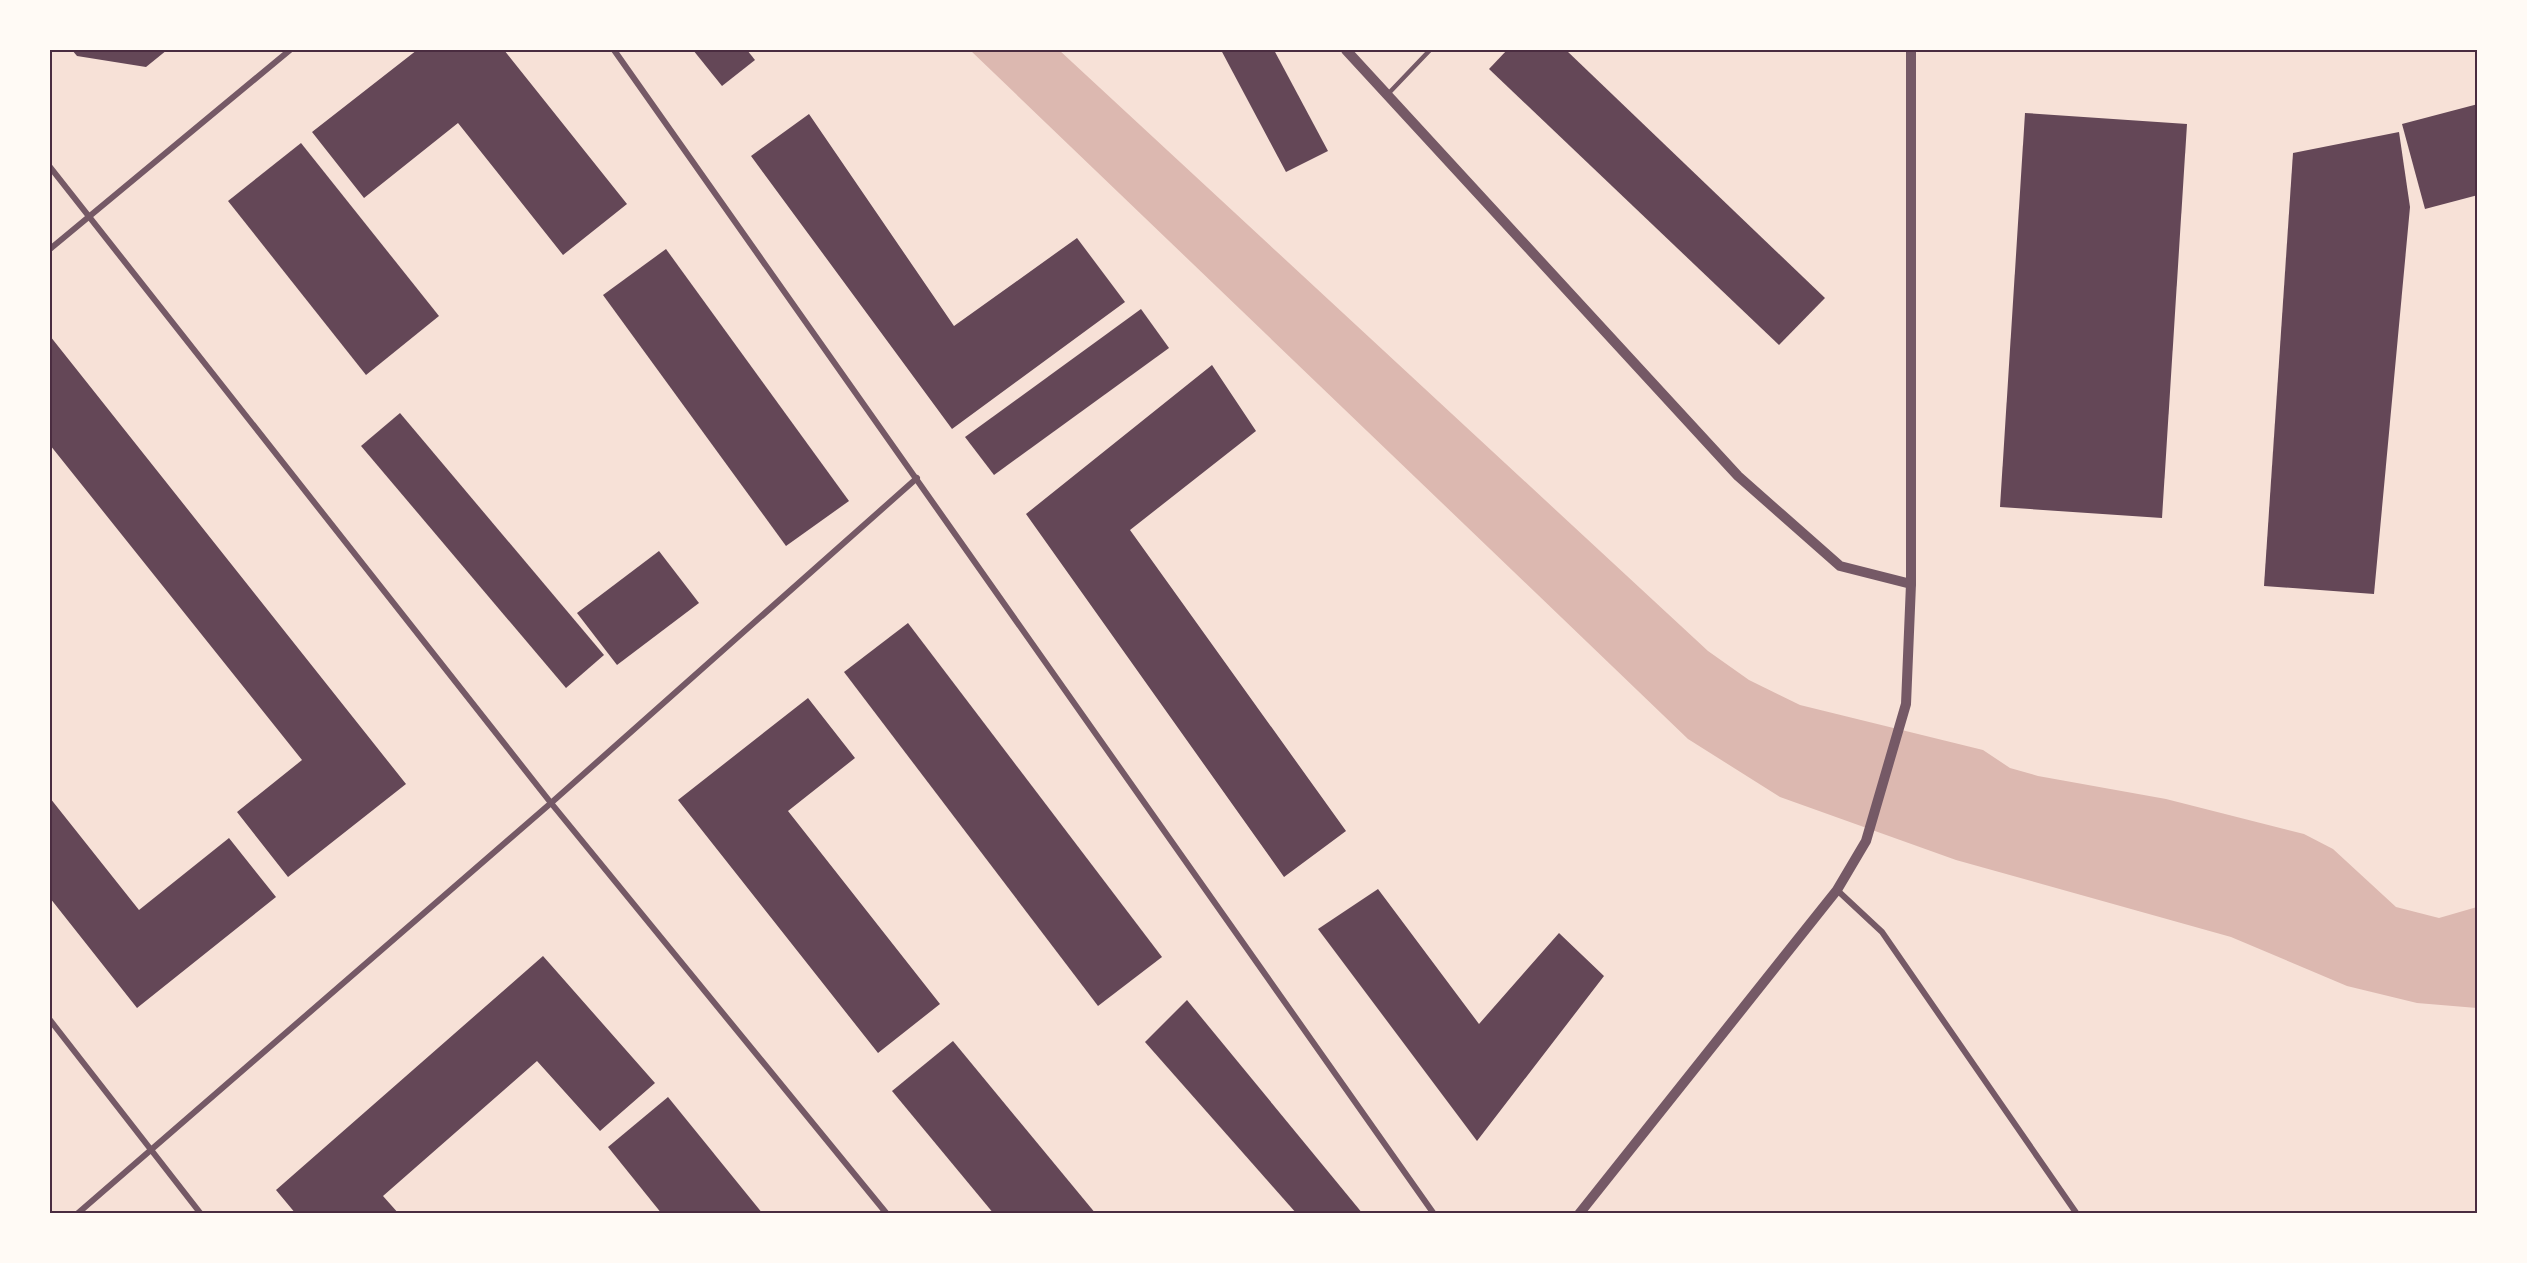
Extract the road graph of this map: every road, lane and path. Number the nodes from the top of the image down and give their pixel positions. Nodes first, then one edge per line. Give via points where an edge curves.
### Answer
1 (290, 50) edge
2 (614, 50) edge
3 (1346, 50) edge
4 (1430, 50) edge
5 (1911, 50) edge
6 (1388, 94) junction
7 (50, 167) edge
8 (89, 217) junction
9 (50, 249) edge
10 (917, 478) junction
11 (1911, 584) junction
12 (551, 803) junction
13 (1837, 890) junction
14 (50, 1020) edge
15 (149, 1149) junction
16 (77, 1214) edge
17 (201, 1214) edge
18 (887, 1214) edge
19 (1434, 1214) edge
20 (1579, 1214) edge
21 (2077, 1214) edge

1 - 8 street
2 - 10 street
3 - 6 street
4 - 6 lane
5 - 11 street
6 - 11 street via 1738,476 1840,566
7 - 8 street
8 - 9 street
8 - 12 street
10 - 12 street
10 - 19 street
11 - 13 street via 1906,704 1866,842
12 - 15 street
12 - 18 street
13 - 20 street
13 - 21 street via 1882,932
14 - 15 street
15 - 16 street
15 - 17 street

